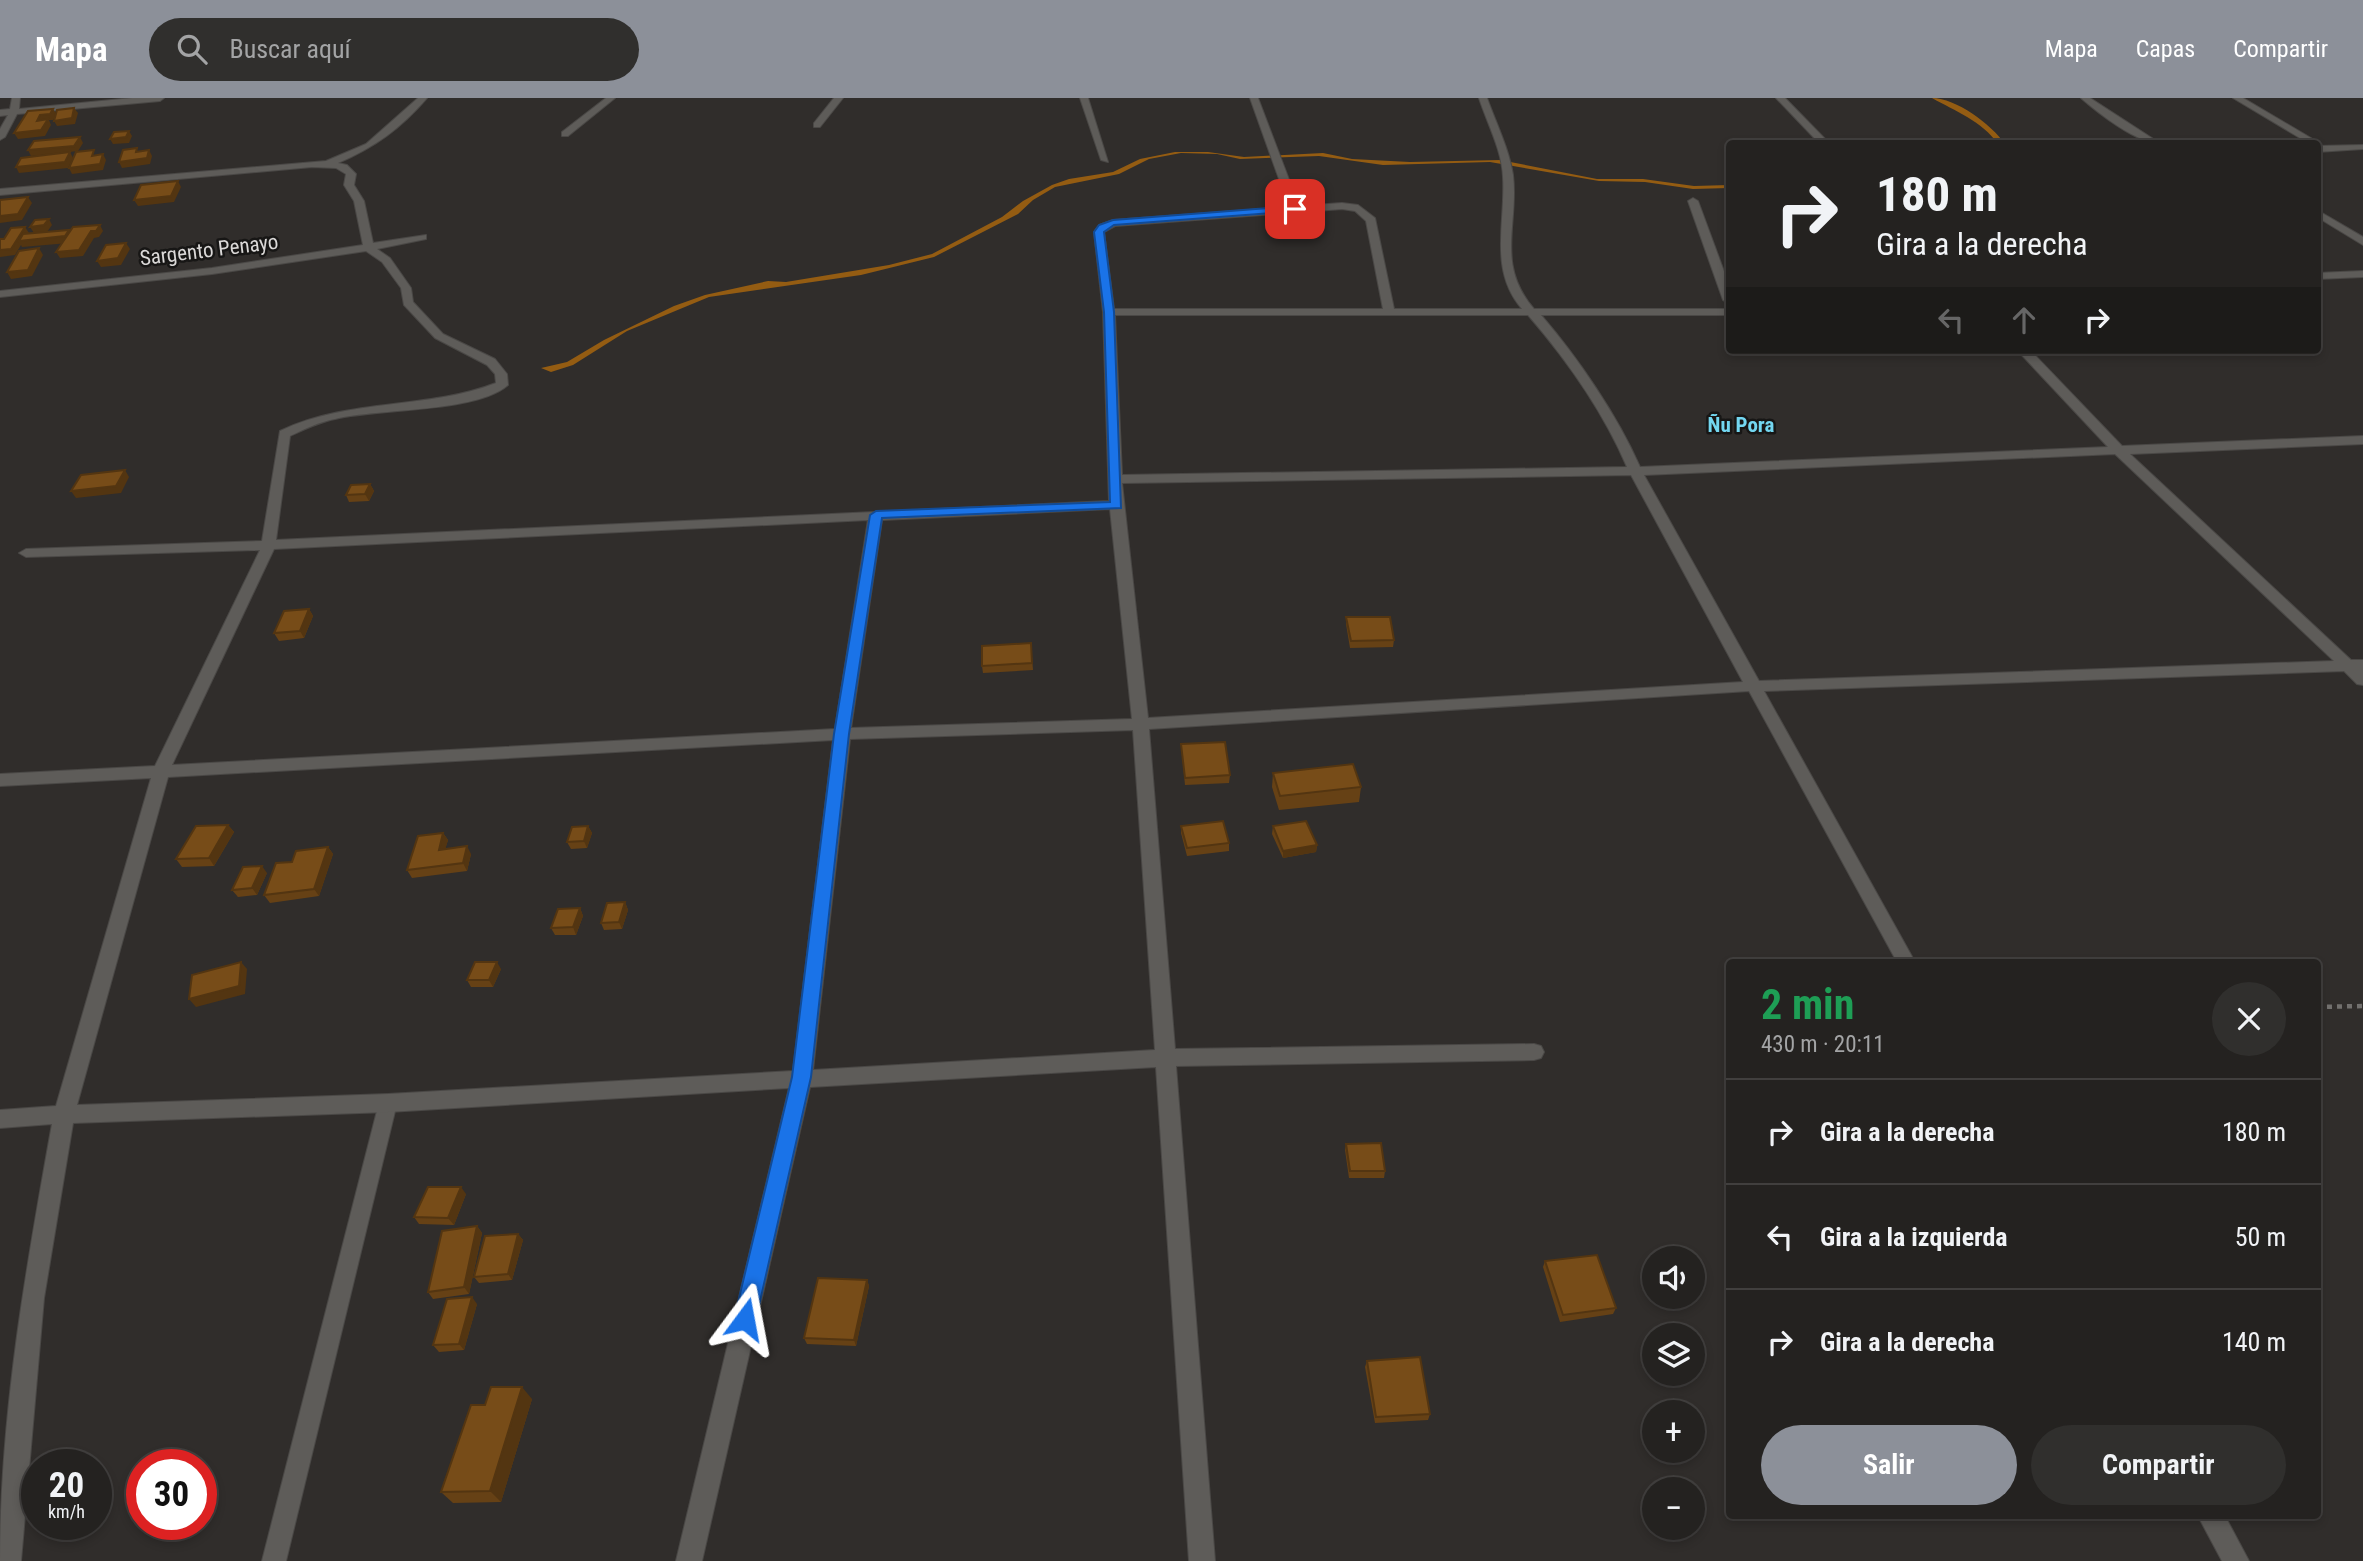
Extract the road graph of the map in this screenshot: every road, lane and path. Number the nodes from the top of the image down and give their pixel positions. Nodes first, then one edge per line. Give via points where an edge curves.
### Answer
1 (16, 98) edge
2 (160, 98) edge
3 (423, 98) edge
4 (611, 98) edge
5 (839, 98) edge
6 (1084, 98) edge
7 (1254, 98) edge
8 (1483, 98) edge
9 (1780, 98) edge
10 (2085, 98) edge
11 (2237, 98) edge
12 (14, 111) junction
13 (0, 113) edge
14 (817, 125) dead end
15 (565, 135) dead end
16 (0, 136) edge
17 (1822, 140) edge
18 (2150, 140) edge
19 (2309, 140) edge
20 (2321, 146) edge
21 (2363, 148) edge
22 (1105, 160) dead end
23 (327, 164) junction
24 (0, 192) edge
25 (1693, 201) dead end
26 (1295, 209) junction
27 (2321, 216) edge
28 (422, 237) dead end
29 (2363, 242) edge
30 (369, 248) junction
31 (2363, 274) edge
32 (2321, 276) edge
33 (1726, 292) edge
34 (0, 294) edge
35 (1109, 312) junction
36 (1389, 312) junction
37 (1530, 312) junction
38 (1726, 312) edge
39 (2027, 354) edge
40 (2363, 440) edge
41 (2118, 450) junction
42 (1635, 471) junction
43 (1116, 480) junction
44 (1116, 505) junction
45 (876, 515) junction
46 (268, 547) junction
47 (26, 553) dead end
48 (2356, 666) edge
49 (2363, 680) edge
50 (1755, 686) junction
51 (1141, 724) junction
52 (842, 734) junction
53 (161, 771) junction
54 (0, 779) edge
55 (1904, 959) edge
56 (2363, 1006) edge
57 (2321, 1007) edge
58 (1534, 1052) dead end
59 (1164, 1058) junction
60 (802, 1077) junction
61 (388, 1102) junction
62 (64, 1114) junction
63 (0, 1119) edge
64 (2213, 1519) edge
65 (8, 1561) edge
66 (274, 1561) edge
67 (689, 1561) edge
68 (1202, 1561) edge
69 (2236, 1561) edge

1 - 12 street
2 - 12 street
3 - 23 street via 369,146
4 - 15 street
5 - 14 street
6 - 22 lane
7 - 26 street
8 - 37 street via 1508,176 1504,242 1511,284
9 - 17 street
10 - 18 lane
11 - 19 lane
12 - 13 street
12 - 16 street
20 - 21 lane
23 - 24 street
23 - 30 street via 351,174 349,185 359,201
25 - 33 street
26 - 35 street via 1102,227
26 - 36 street via 1342,206 1366,214
27 - 29 street
28 - 30 street, Sargento Penayo
30 - 34 street, Sargento Penayo
30 - 46 street via 386,260 406,288 408,303 439,336 491,362 501,374 502,385 453,398 315,419 284,434
31 - 32 street
35 - 36 street
35 - 43 street
36 - 37 street
37 - 38 street
37 - 42 street via 1558,342 1622,441
39 - 41 street
40 - 41 street
41 - 42 street
41 - 48 street
42 - 43 street
42 - 50 street
43 - 44 street
44 - 45 street
44 - 51 street
45 - 46 street
45 - 52 street
46 - 47 street
46 - 53 street
48 - 49 street
48 - 50 street
50 - 51 street
50 - 55 street
51 - 52 street
51 - 59 street
52 - 53 street
52 - 60 street
53 - 54 street
53 - 62 street
56 - 57 path
58 - 59 street
59 - 60 street
59 - 68 street
60 - 61 street
60 - 67 street
61 - 62 street
61 - 66 lane
62 - 63 street
62 - 65 street via 32,1298
64 - 69 street

